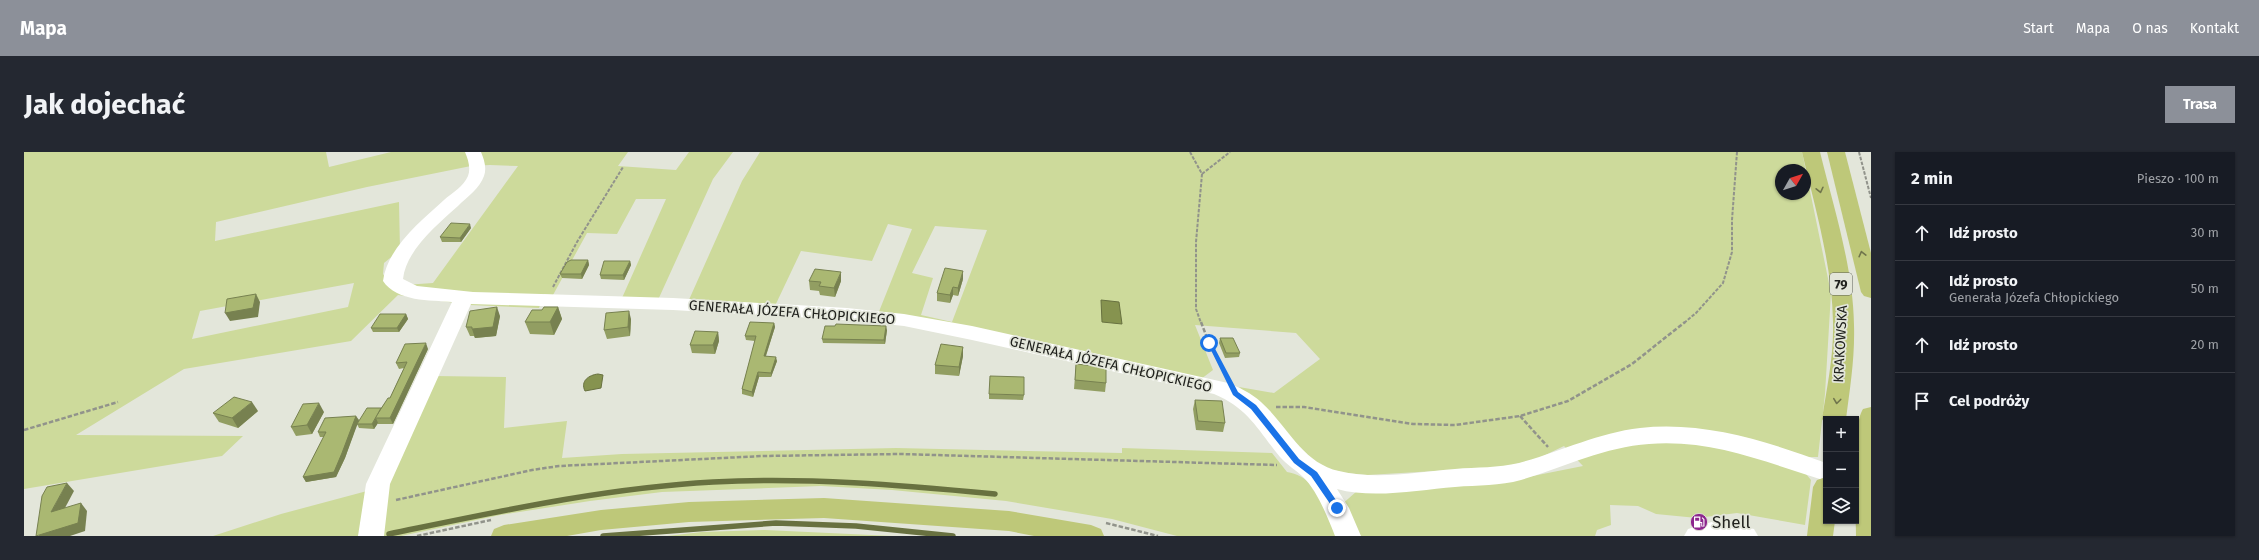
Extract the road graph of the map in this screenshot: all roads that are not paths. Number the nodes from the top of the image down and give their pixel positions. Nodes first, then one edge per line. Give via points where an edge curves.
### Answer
1 (473, 152) edge
2 (1811, 152) edge
3 (1836, 152) edge
4 (1871, 292) edge
5 (464, 298) junction
6 (1871, 415) edge
7 (1834, 416) edge
8 (1308, 469) junction
9 (1823, 471) edge
10 (1826, 488) edge
11 (940, 516) junction
12 (371, 536) edge
13 (504, 536) edge
14 (1021, 536) edge
15 (1091, 536) edge
16 (1348, 536) edge
17 (1697, 536) edge
18 (1745, 536) edge
19 (1820, 536) edge
20 (1869, 536) edge

1 - 5 street, GENERAŁA JÓZEFA CHŁOPICKIEGO via 478,165 476,176 401,257 392,275 393,282 412,292
2 -> 7 main road, KRAKOWSKA / 79 via 1834,252 1844,311
4 -> 3 main road, 79
5 - 8 street, GENERAŁA JÓZEFA CHŁOPICKIEGO via 672,304 847,314 904,320 1103,361 1235,393 1254,407
5 - 12 street via 378,484
6 - 20 main road via 1868,448
8 - 9 street via 1340,481 1396,484 1508,474 1560,460 1593,446 1657,435 1703,436 1748,445
8 - 16 street, GENERAŁA JÓZEFA CHŁOPICKIEGO via 1337,508
10 - 19 main road
11 - 13 main road via 824,508 745,509 601,520
11 - 14 main road
11 - 15 main road via 1009,521
17 - 18 street via 1715,531

